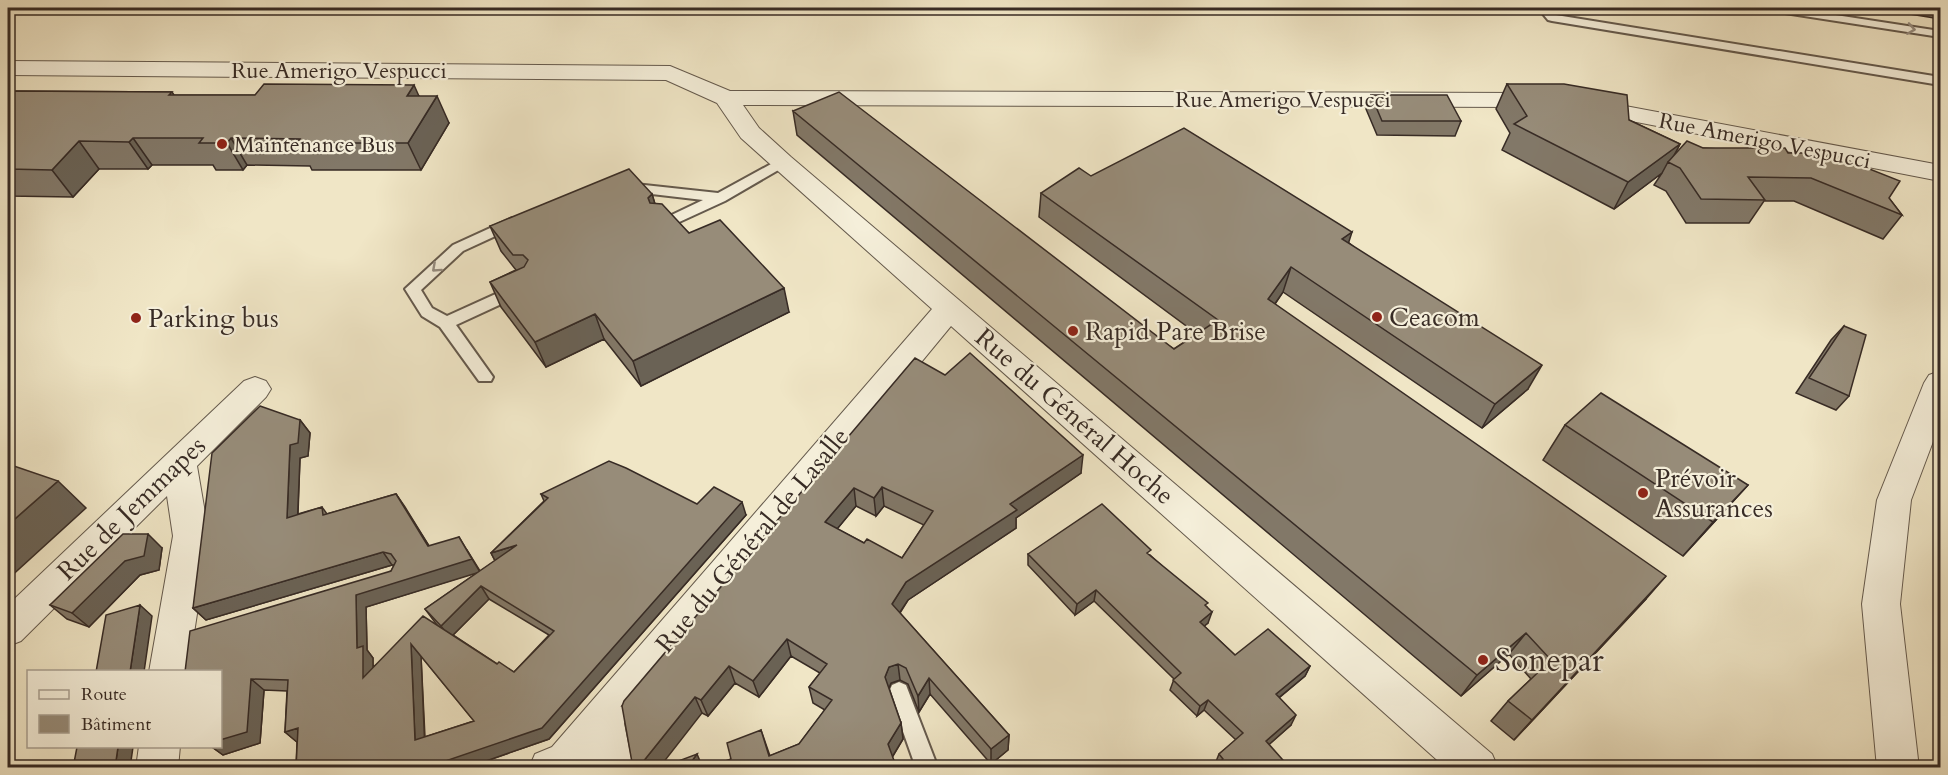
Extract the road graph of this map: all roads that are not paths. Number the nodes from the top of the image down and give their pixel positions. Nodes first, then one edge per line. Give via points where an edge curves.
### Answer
1 (1543, 8) edge
2 (1770, 8) edge
3 (1941, 34) edge
4 (8, 68) edge
5 (1941, 81) edge
6 (726, 98) junction
7 (782, 162) junction
8 (1941, 173) edge
9 (617, 185) edge
10 (720, 198) junction
11 (524, 217) edge
12 (664, 224) edge
13 (528, 286) edge
14 (950, 307) junction
15 (446, 323) junction
16 (485, 377) dead end
17 (1941, 383) edge
18 (255, 389) dead end
19 (179, 461) junction
20 (8, 629) edge
21 (178, 649) edge
22 (899, 692) dead end
23 (603, 717) junction
24 (160, 748) edge
25 (157, 768) edge
26 (550, 768) edge
27 (612, 768) edge
28 (927, 768) edge
29 (1477, 768) edge
30 (1898, 768) edge

1 - 5 lane via 1552,18
2 -> 3 lane
4 - 6 street, Rue Amerigo Vespucci via 670,73
6 - 7 street, Rue du Général Hoche via 750,133
6 - 8 street, Rue Amerigo Vespucci via 1555,100
7 - 10 lane
7 - 14 street, Rue du Général Hoche
9 - 10 lane
10 - 12 lane
11 -> 15 lane via 458,248 413,289 427,312
13 - 15 lane
14 - 23 street, Rue du Général de Lasalle
14 - 29 street, Rue du Général Hoche
15 - 16 lane
17 - 30 street via 1894,500 1881,604
18 - 19 street, Rue de Jemmapes
19 - 20 street, Rue de Jemmapes
19 - 21 street via 191,536
22 - 28 lane
23 - 26 street, Rue du Général de Lasalle via 566,762
23 - 27 street
24 - 25 street

